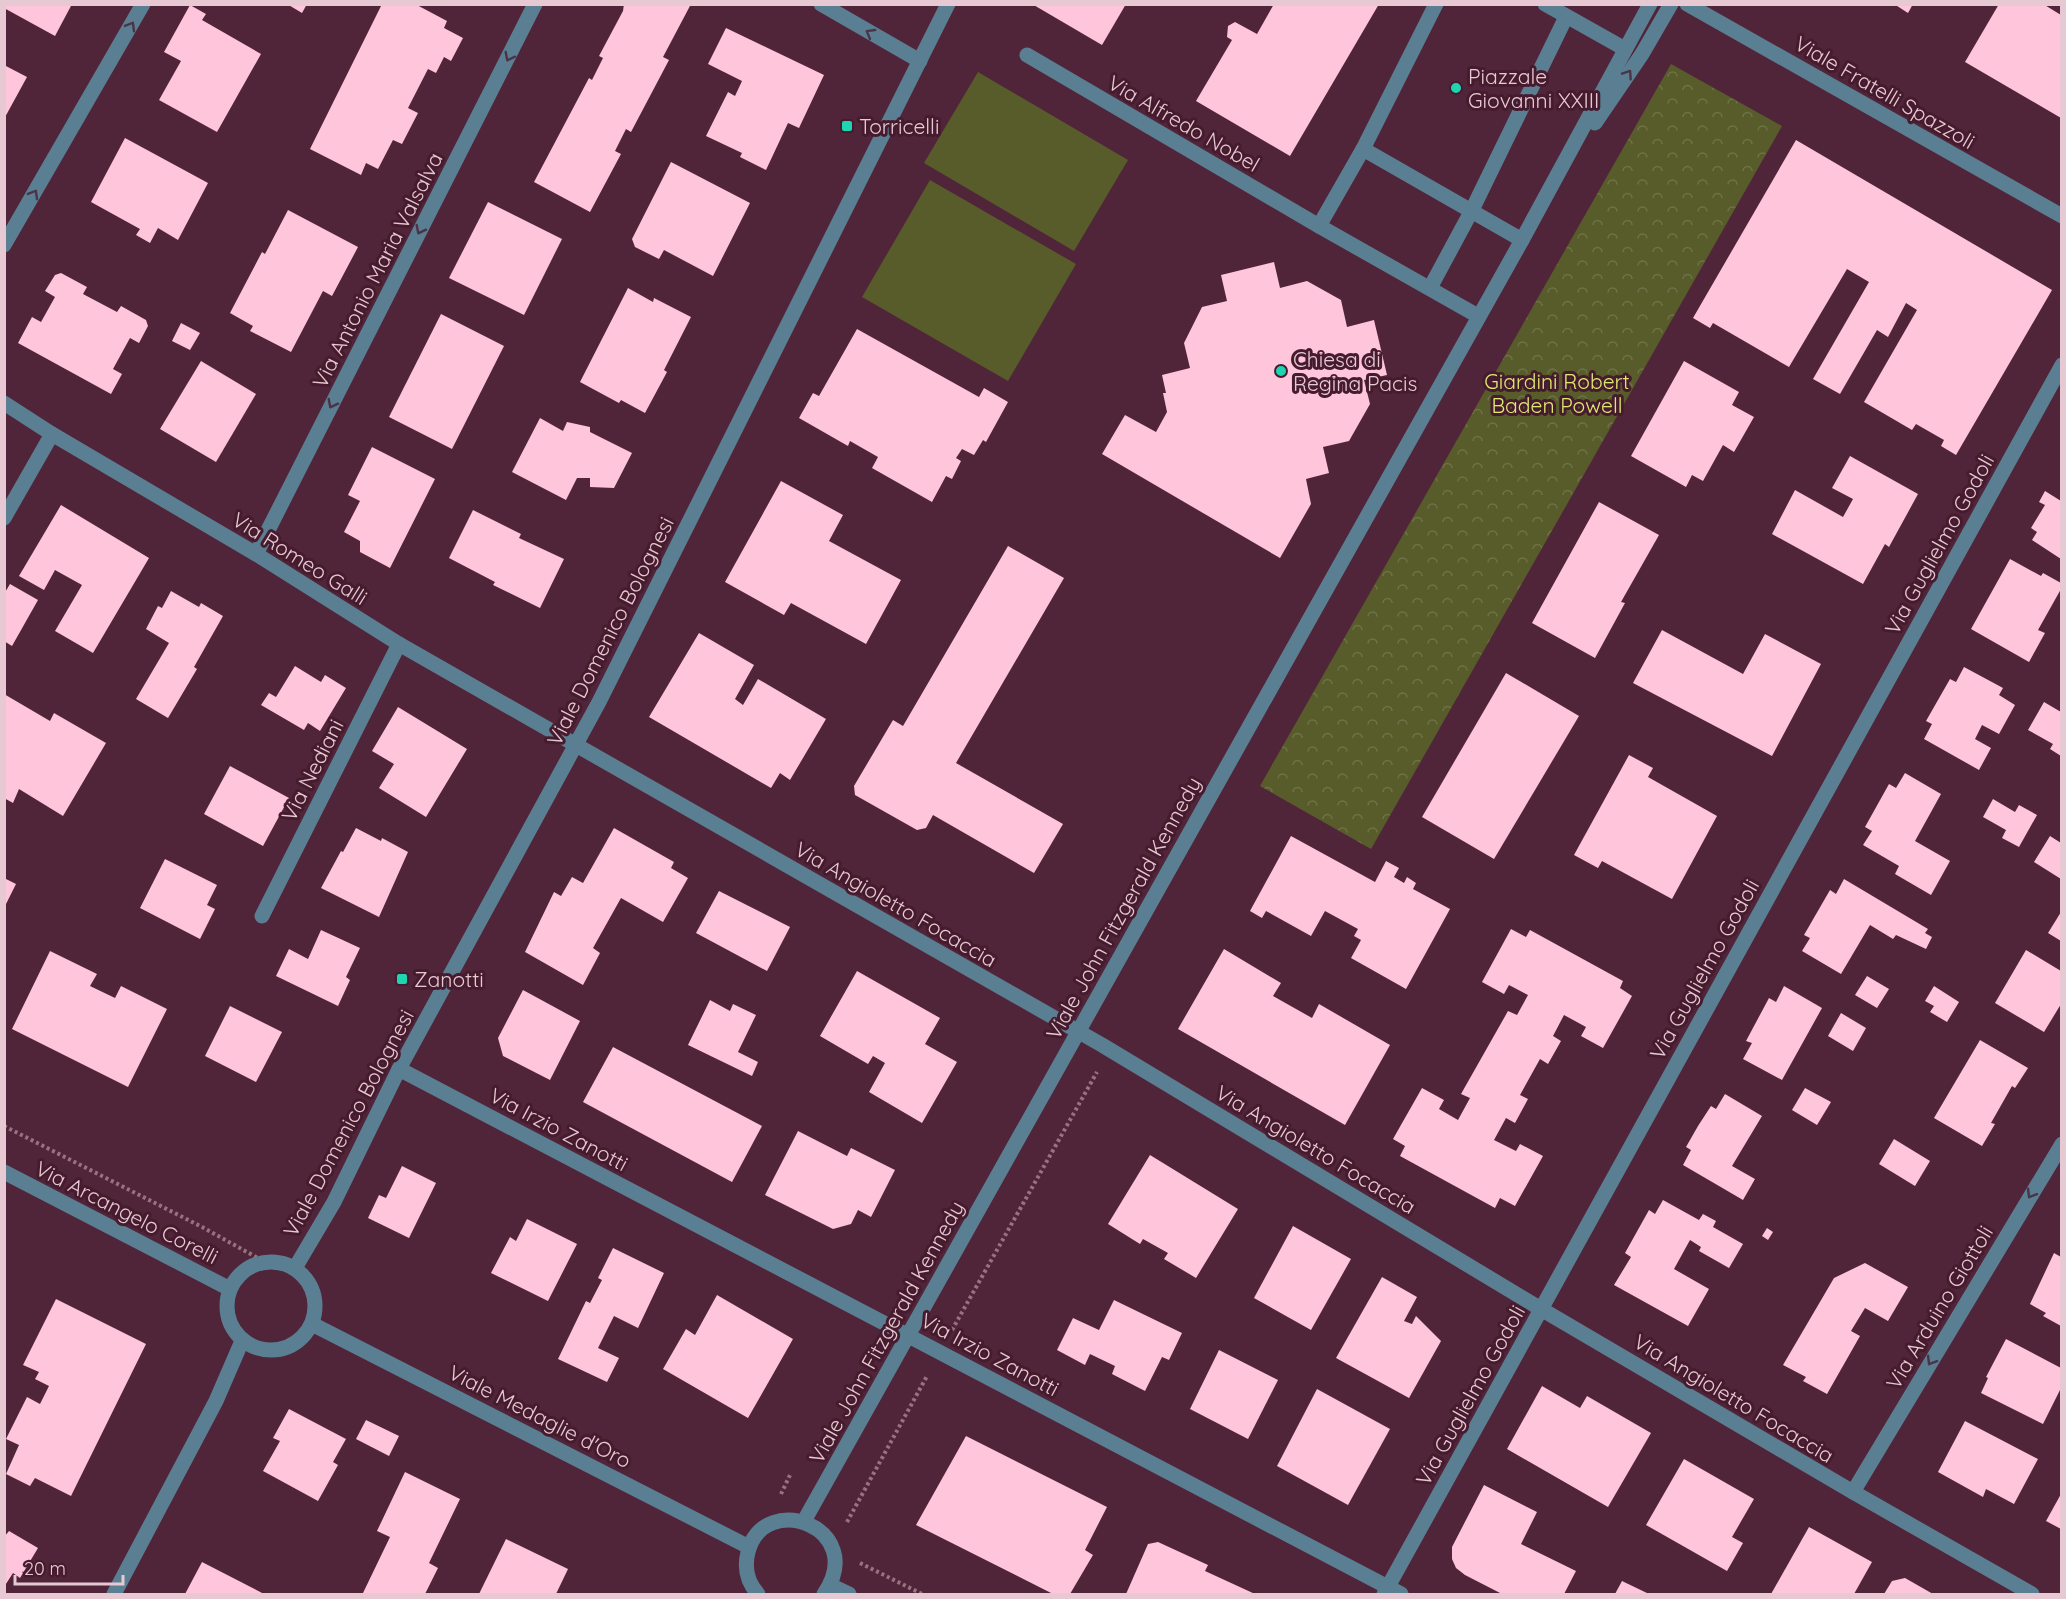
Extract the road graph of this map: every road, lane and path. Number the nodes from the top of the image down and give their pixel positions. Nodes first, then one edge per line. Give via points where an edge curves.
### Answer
1 (143, 4) edge
2 (535, 4) edge
3 (821, 4) edge
4 (948, 4) edge
5 (1436, 4) edge
6 (1545, 4) edge
7 (1650, 4) edge
8 (1671, 4) edge
9 (1687, 4) edge
10 (1566, 17) junction
11 (1625, 49) junction
12 (1027, 55) dead end
13 (920, 61) junction
14 (1363, 149) junction
15 (1548, 192) junction
16 (1472, 210) junction
17 (2061, 216) edge
18 (1319, 226) junction
19 (1522, 240) junction
20 (4, 245) edge
21 (1430, 288) junction
22 (1478, 315) junction
23 (2061, 365) edge
24 (4, 403) edge
25 (52, 434) junction
26 (4, 518) edge
27 (256, 554) junction
28 (399, 644) junction
29 (576, 744) junction
30 (262, 916) dead end
31 (1078, 1032) junction
32 (399, 1069) junction
33 (4, 1126) edge
34 (2061, 1144) edge
35 (4, 1172) edge
36 (266, 1262) junction
37 (295, 1268) junction
38 (230, 1289) junction
39 (1541, 1309) junction
40 (312, 1324) junction
41 (908, 1335) junction
42 (242, 1341) junction
43 (1853, 1492) junction
44 (804, 1521) junction
45 (749, 1546) junction
46 (833, 1550) junction
47 (827, 1590) edge
48 (1391, 1592) edge
49 (114, 1594) edge
50 (758, 1594) edge
51 (849, 1594) edge
52 (921, 1594) edge
53 (2032, 1594) edge

20 -> 1 street
2 -> 27 street, Via Antonio Maria Valsalva
13 -> 3 street
4 - 13 street, Viale Domenico Bolognesi
5 - 14 street
6 - 10 street
7 - 11 street
15 -> 8 street via 1642,54
9 - 17 street, Viale Fratelli Spazzoli
10 - 11 street
10 - 16 street
11 - 15 street
12 - 18 street, Via Alfredo Nobel
13 - 29 street, Viale Domenico Bolognesi
14 - 16 street
14 - 18 street
15 - 19 street
16 - 19 street
16 - 21 street
18 - 21 street, Via Alfredo Nobel
19 - 22 street
21 - 22 street, Via Alfredo Nobel
22 - 31 street, Viale John Fitzgerald Kennedy
23 - 39 street, Via Guglielmo Godoli
24 - 25 street, Via Romeo Galli
25 - 26 street
25 - 27 street, Via Romeo Galli
27 - 28 street, Via Romeo Galli
28 - 29 street, Via Romeo Galli
28 - 30 street, Via Nediani
29 - 31 street, Via Angioletto Focaccia
29 - 32 street, Viale Domenico Bolognesi
31 - 39 street, Via Angioletto Focaccia
31 - 41 street, Viale John Fitzgerald Kennedy
32 - 37 street, Viale Domenico Bolognesi via 334,1202
32 - 41 street, Via Irzio Zanotti
33 - 36 path
34 -> 43 street, Via Arduino Giottoli
35 - 38 street, Via Arcangelo Corelli
36 - 37 street, Viale Domenico Bolognesi
36 - 38 street via 250,1266
37 - 40 street, Viale Domenico Bolognesi via 311,1287 315,1299
38 - 42 street via 227,1316
39 - 43 street, Via Angioletto Focaccia
39 - 48 street, Via Guglielmo Godoli
40 - 42 street via 305,1336 282,1350 254,1348
40 - 45 street, Viale Medaglie d'Oro
41 - 44 street, Viale John Fitzgerald Kennedy
41 - 48 street, Via Irzio Zanotti
42 - 49 street via 216,1401
43 - 53 street, Via Angioletto Focaccia
44 - 45 street via 778,1521 756,1535
44 - 46 street via 826,1537
45 - 50 street via 747,1575
46 - 47 street via 835,1574
46 - 52 path
47 - 51 street

